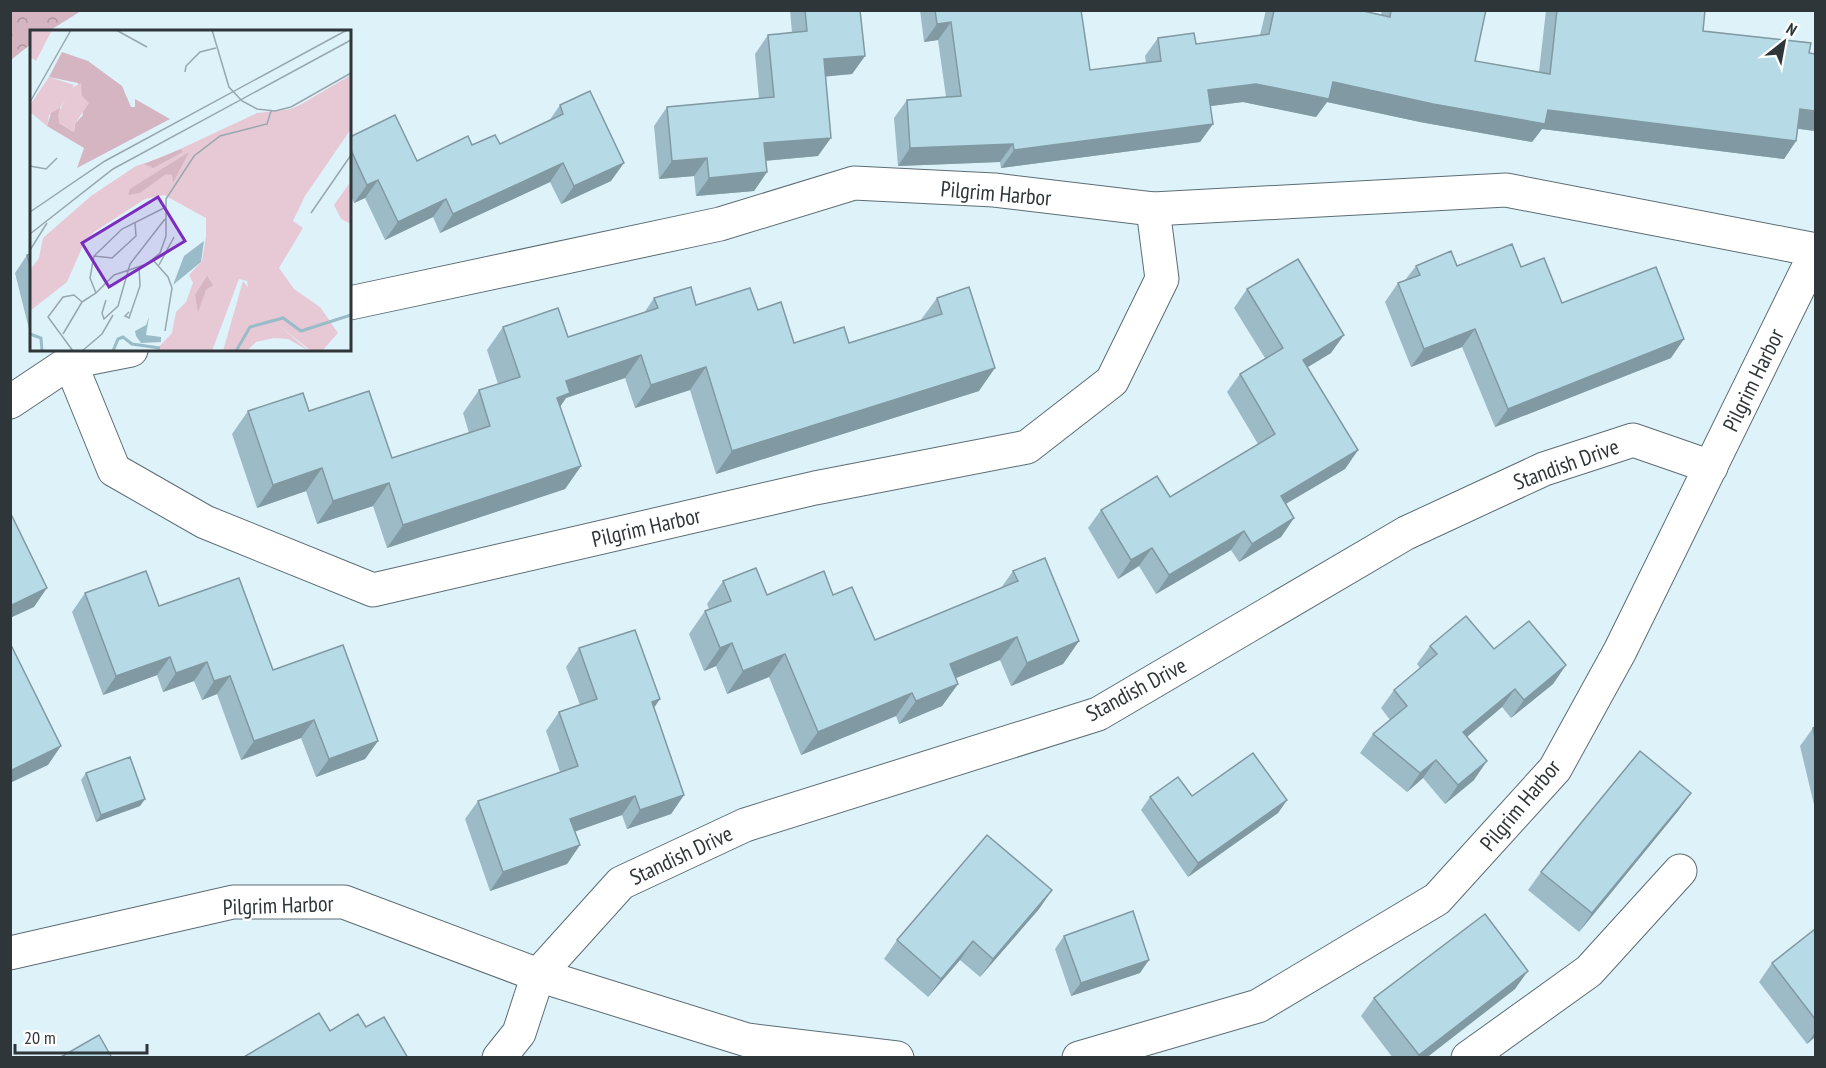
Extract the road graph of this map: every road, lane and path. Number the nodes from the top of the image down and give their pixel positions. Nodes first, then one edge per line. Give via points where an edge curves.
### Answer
1 (1153, 209) junction
2 (1815, 251) edge
3 (351, 303) edge
4 (126, 351) edge
5 (70, 362) junction
6 (10, 402) edge
7 (1711, 467) junction
8 (1680, 871) dead end
9 (10, 953) edge
10 (538, 975) junction
11 (745, 1049) edge
12 (499, 1058) edge
13 (897, 1058) edge
14 (1079, 1058) edge
15 (1468, 1058) edge

1 - 2 street, Pilgrim Harbor via 1506,190
1 - 3 street, Pilgrim Harbor via 994,190 854,183 720,224
1 - 5 street, Pilgrim Harbor via 1162,279 1112,381 1027,447 815,488 373,590 205,522 114,470
2 - 7 street, Pilgrim Harbor
4 - 5 street
5 - 6 street
7 - 10 street, Standish Drive via 1633,440 1544,469 1406,533 1098,714 745,825 621,883
7 - 14 street, Pilgrim Harbor via 1620,651 1555,770 1437,899 1258,1006
8 - 15 street via 1589,971
9 - 10 street, Pilgrim Harbor via 233,903 344,902
10 - 11 street, Pilgrim Harbor
10 - 12 street via 519,1033
11 - 13 street, Pilgrim Harbor

